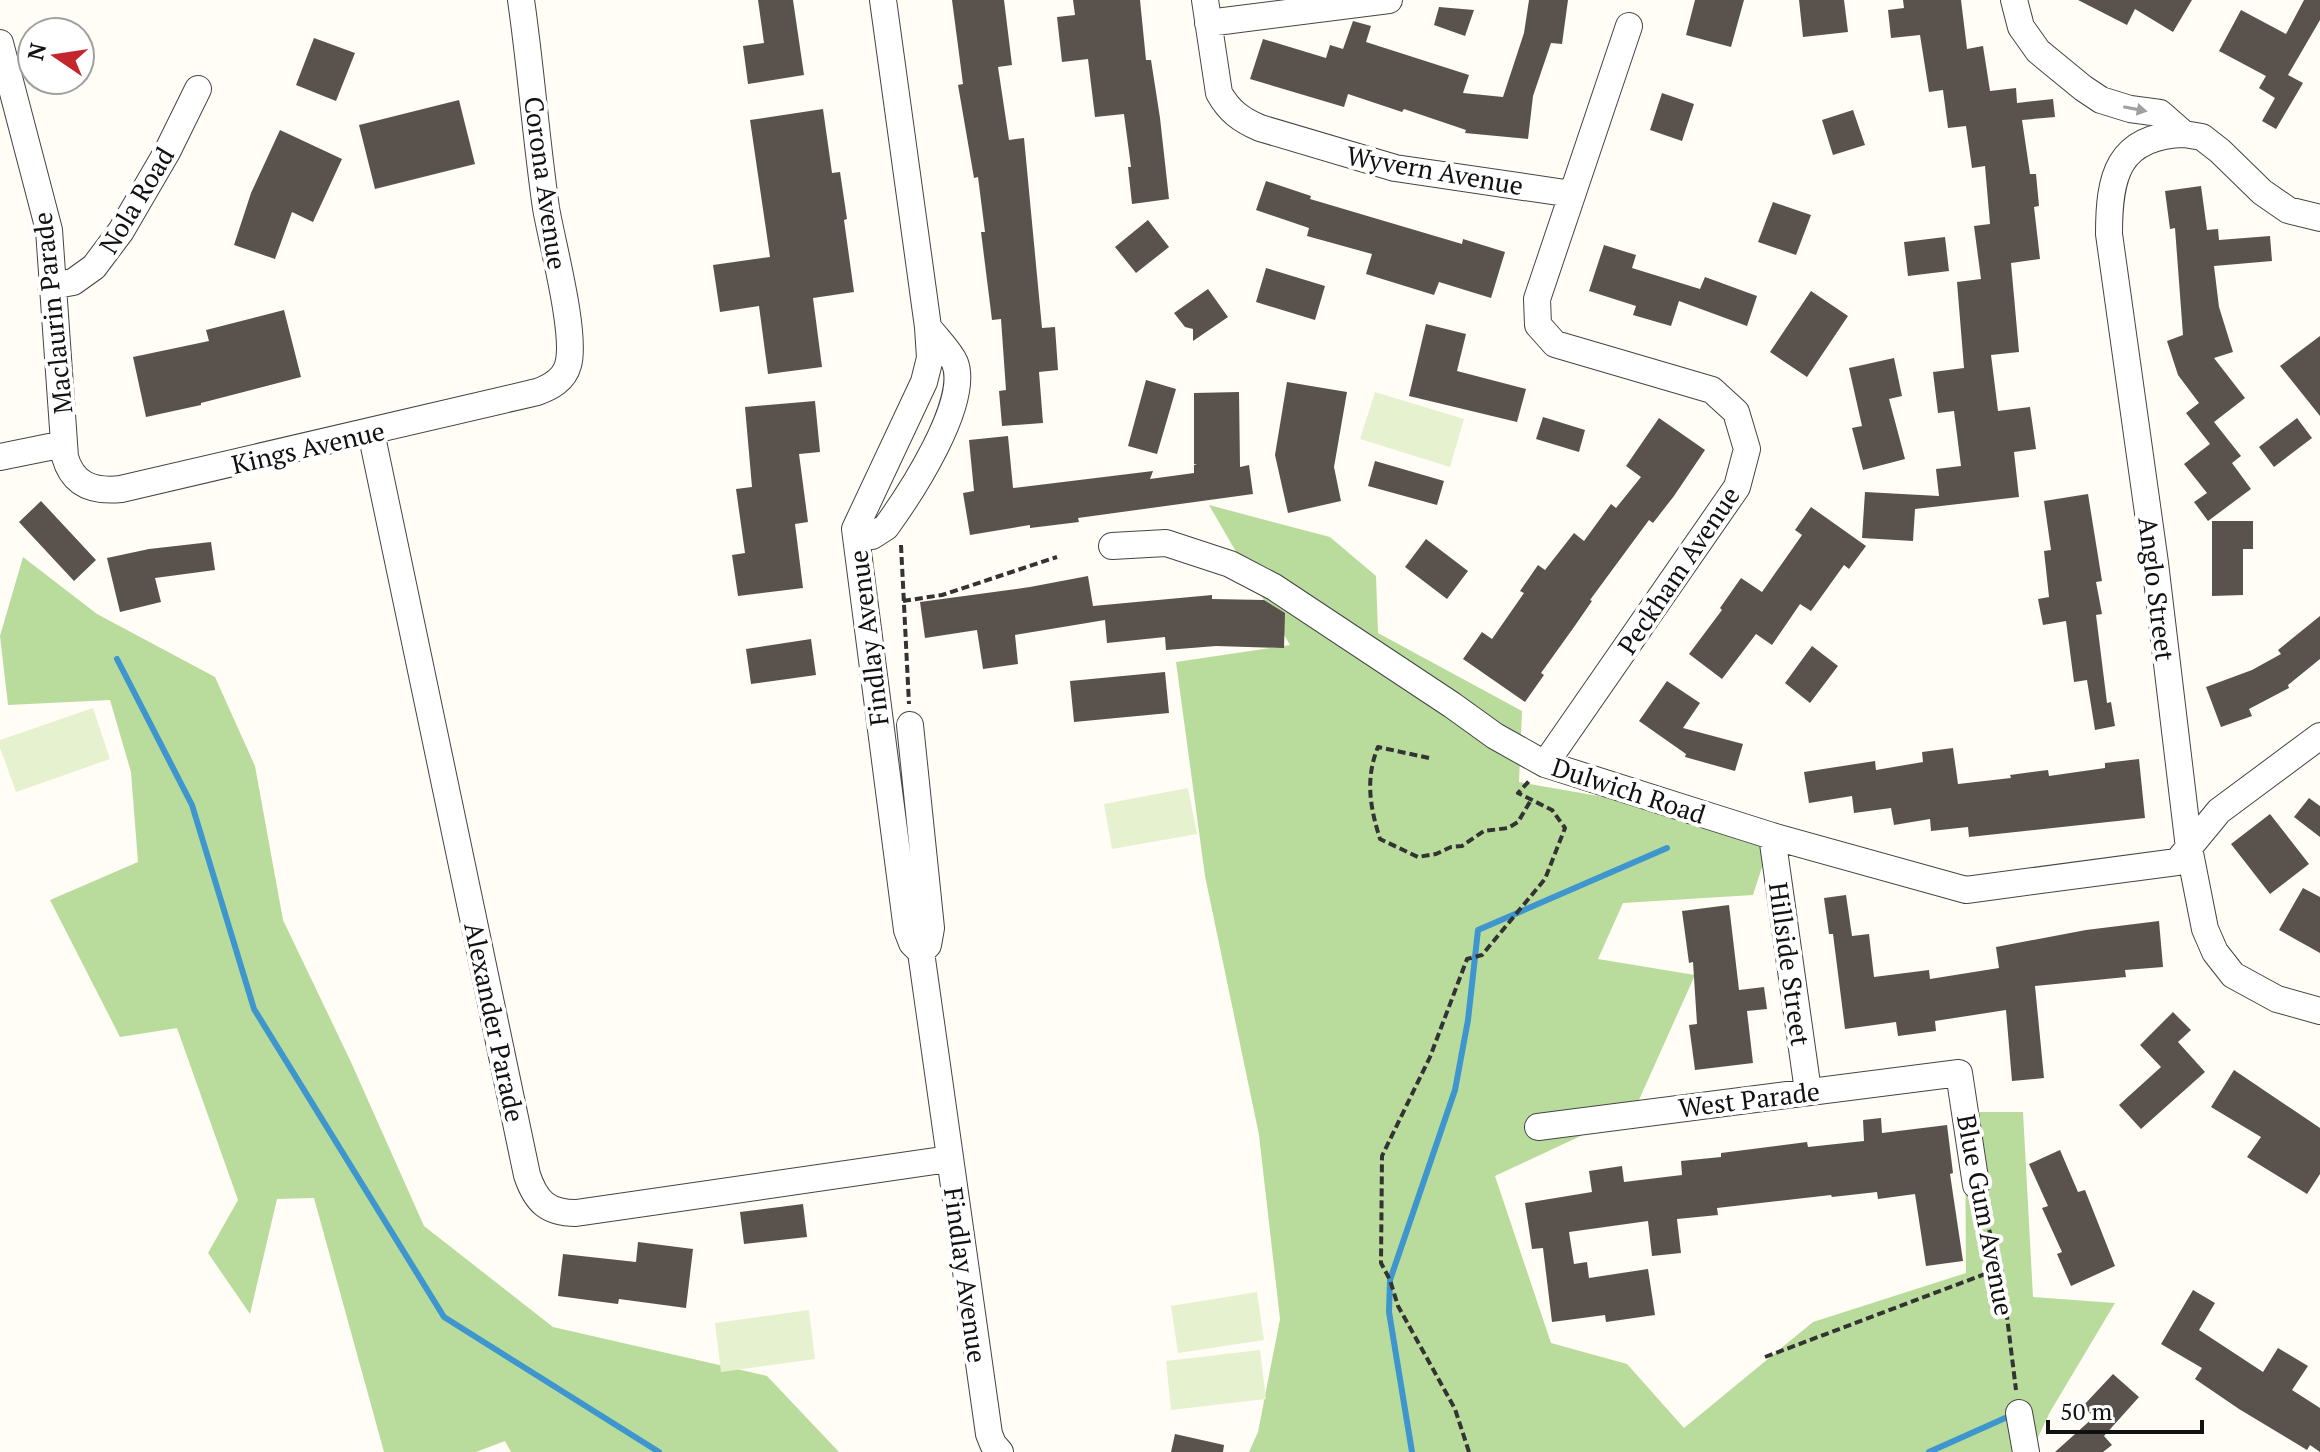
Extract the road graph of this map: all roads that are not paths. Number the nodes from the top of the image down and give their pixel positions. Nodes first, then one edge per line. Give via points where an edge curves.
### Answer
1 (521, 0) edge
2 (883, 0) edge
3 (1389, 0) edge
4 (2014, 0) edge
5 (1207, 12) edge
6 (1629, 26) dead end
7 (0, 43) edge
8 (198, 89) dead end
9 (2184, 134) junction
10 (1572, 194) junction
11 (2320, 218) edge
12 (51, 286) junction
13 (928, 327) junction
14 (568, 366) joint
15 (371, 432) junction
16 (64, 444) junction
17 (0, 457) edge
18 (855, 529) junction
19 (1112, 546) dead end
20 (910, 725) road end
21 (2320, 736) edge
22 (1545, 764) junction
23 (1772, 836) junction
24 (2189, 848) junction
25 (921, 952) junction
26 (2316, 1017) edge
27 (1959, 1073) joint
28 (1808, 1091) junction
29 (1538, 1127) dead end
30 (949, 1159) junction
31 (1976, 1185) road end
32 (2019, 1413) road end
33 (1000, 1452) edge
34 (2026, 1452) edge

1 - 14 street, Corona Avenue via 546,207 569,335
2 - 13 street, Findlay Avenue
3 - 5 street
4 -> 9 street via 2021,27 2038,51 2083,88 2101,100 2160,113
5 - 10 street, Wyvern Avenue via 1219,93 1241,119 1395,168
6 - 10 street, Peckham Avenue
7 - 12 street, Maclaurin Parade via 49,230
8 - 12 street, Nola Road via 121,231 94,267 73,282
9 - 11 street via 2202,137 2288,210
9 - 24 street, Anglo Street via 2164,134 2128,151 2114,177 2109,234
10 - 22 street, Peckham Avenue via 1537,299 1538,325 1555,344 1712,390 1736,412 1747,449 1737,487
12 - 16 street, Maclaurin Parade
13 - 18 street, Findlay Avenue via 930,358 924,382
13 - 18 street via 955,363 957,395 942,439 886,527 872,536
14 - 15 street, Kings Avenue via 549,388
15 - 16 street, Kings Avenue via 108,490 74,478
15 - 30 street, Alexander Parade via 527,1175 538,1201 549,1209 576,1213
16 - 17 street
18 - 25 street, Findlay Avenue via 907,930
19 - 22 street, Dulwich Road via 1166,543 1230,564 1274,587
20 - 25 street, Findlay Avenue via 931,928
21 - 24 street via 2219,811
22 - 23 street, Dulwich Road
23 - 24 street, Dulwich Road via 1966,890 2177,862
23 - 28 street, Hillside Street
24 - 26 street, Anglo Street via 2205,929 2215,952 2233,975
25 - 30 street, Findlay Avenue
27 - 28 street, West Parade
27 - 31 street, Blue Gum Avenue
28 - 29 street, West Parade
30 - 33 street, Findlay Avenue via 989,1434
32 - 34 street

